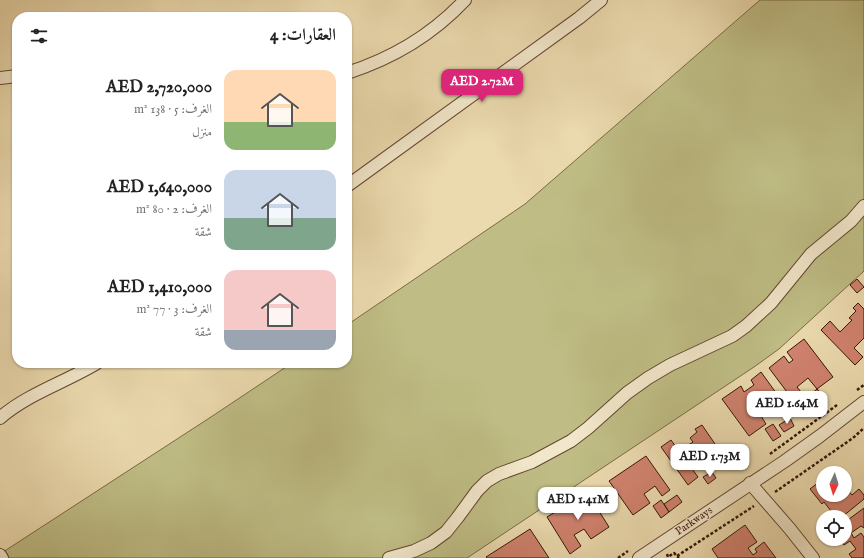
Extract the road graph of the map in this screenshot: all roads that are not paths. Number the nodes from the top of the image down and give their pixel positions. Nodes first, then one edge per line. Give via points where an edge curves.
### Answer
1 (465, 0) edge
2 (601, 0) edge
3 (352, 71) edge
4 (12, 77) edge
5 (0, 78) edge
6 (352, 182) edge
7 (864, 206) edge
8 (89, 368) edge
9 (864, 402) edge
10 (15, 405) junction
11 (0, 409) edge
12 (0, 418) edge
13 (750, 483) junction
14 (0, 555) edge
15 (2, 558) edge
16 (389, 558) edge
17 (639, 558) edge
18 (813, 558) edge

1 - 3 street via 442,21 403,48
2 - 6 street
4 - 5 street
7 - 16 street via 851,222 811,254 771,303 746,326 732,336 648,378 571,441 532,462 487,481 446,532 414,551
8 - 10 street
9 - 13 street, Parkways via 820,436
10 - 11 street
10 - 12 street
13 - 17 street, Parkways
13 - 18 street
14 - 15 street

